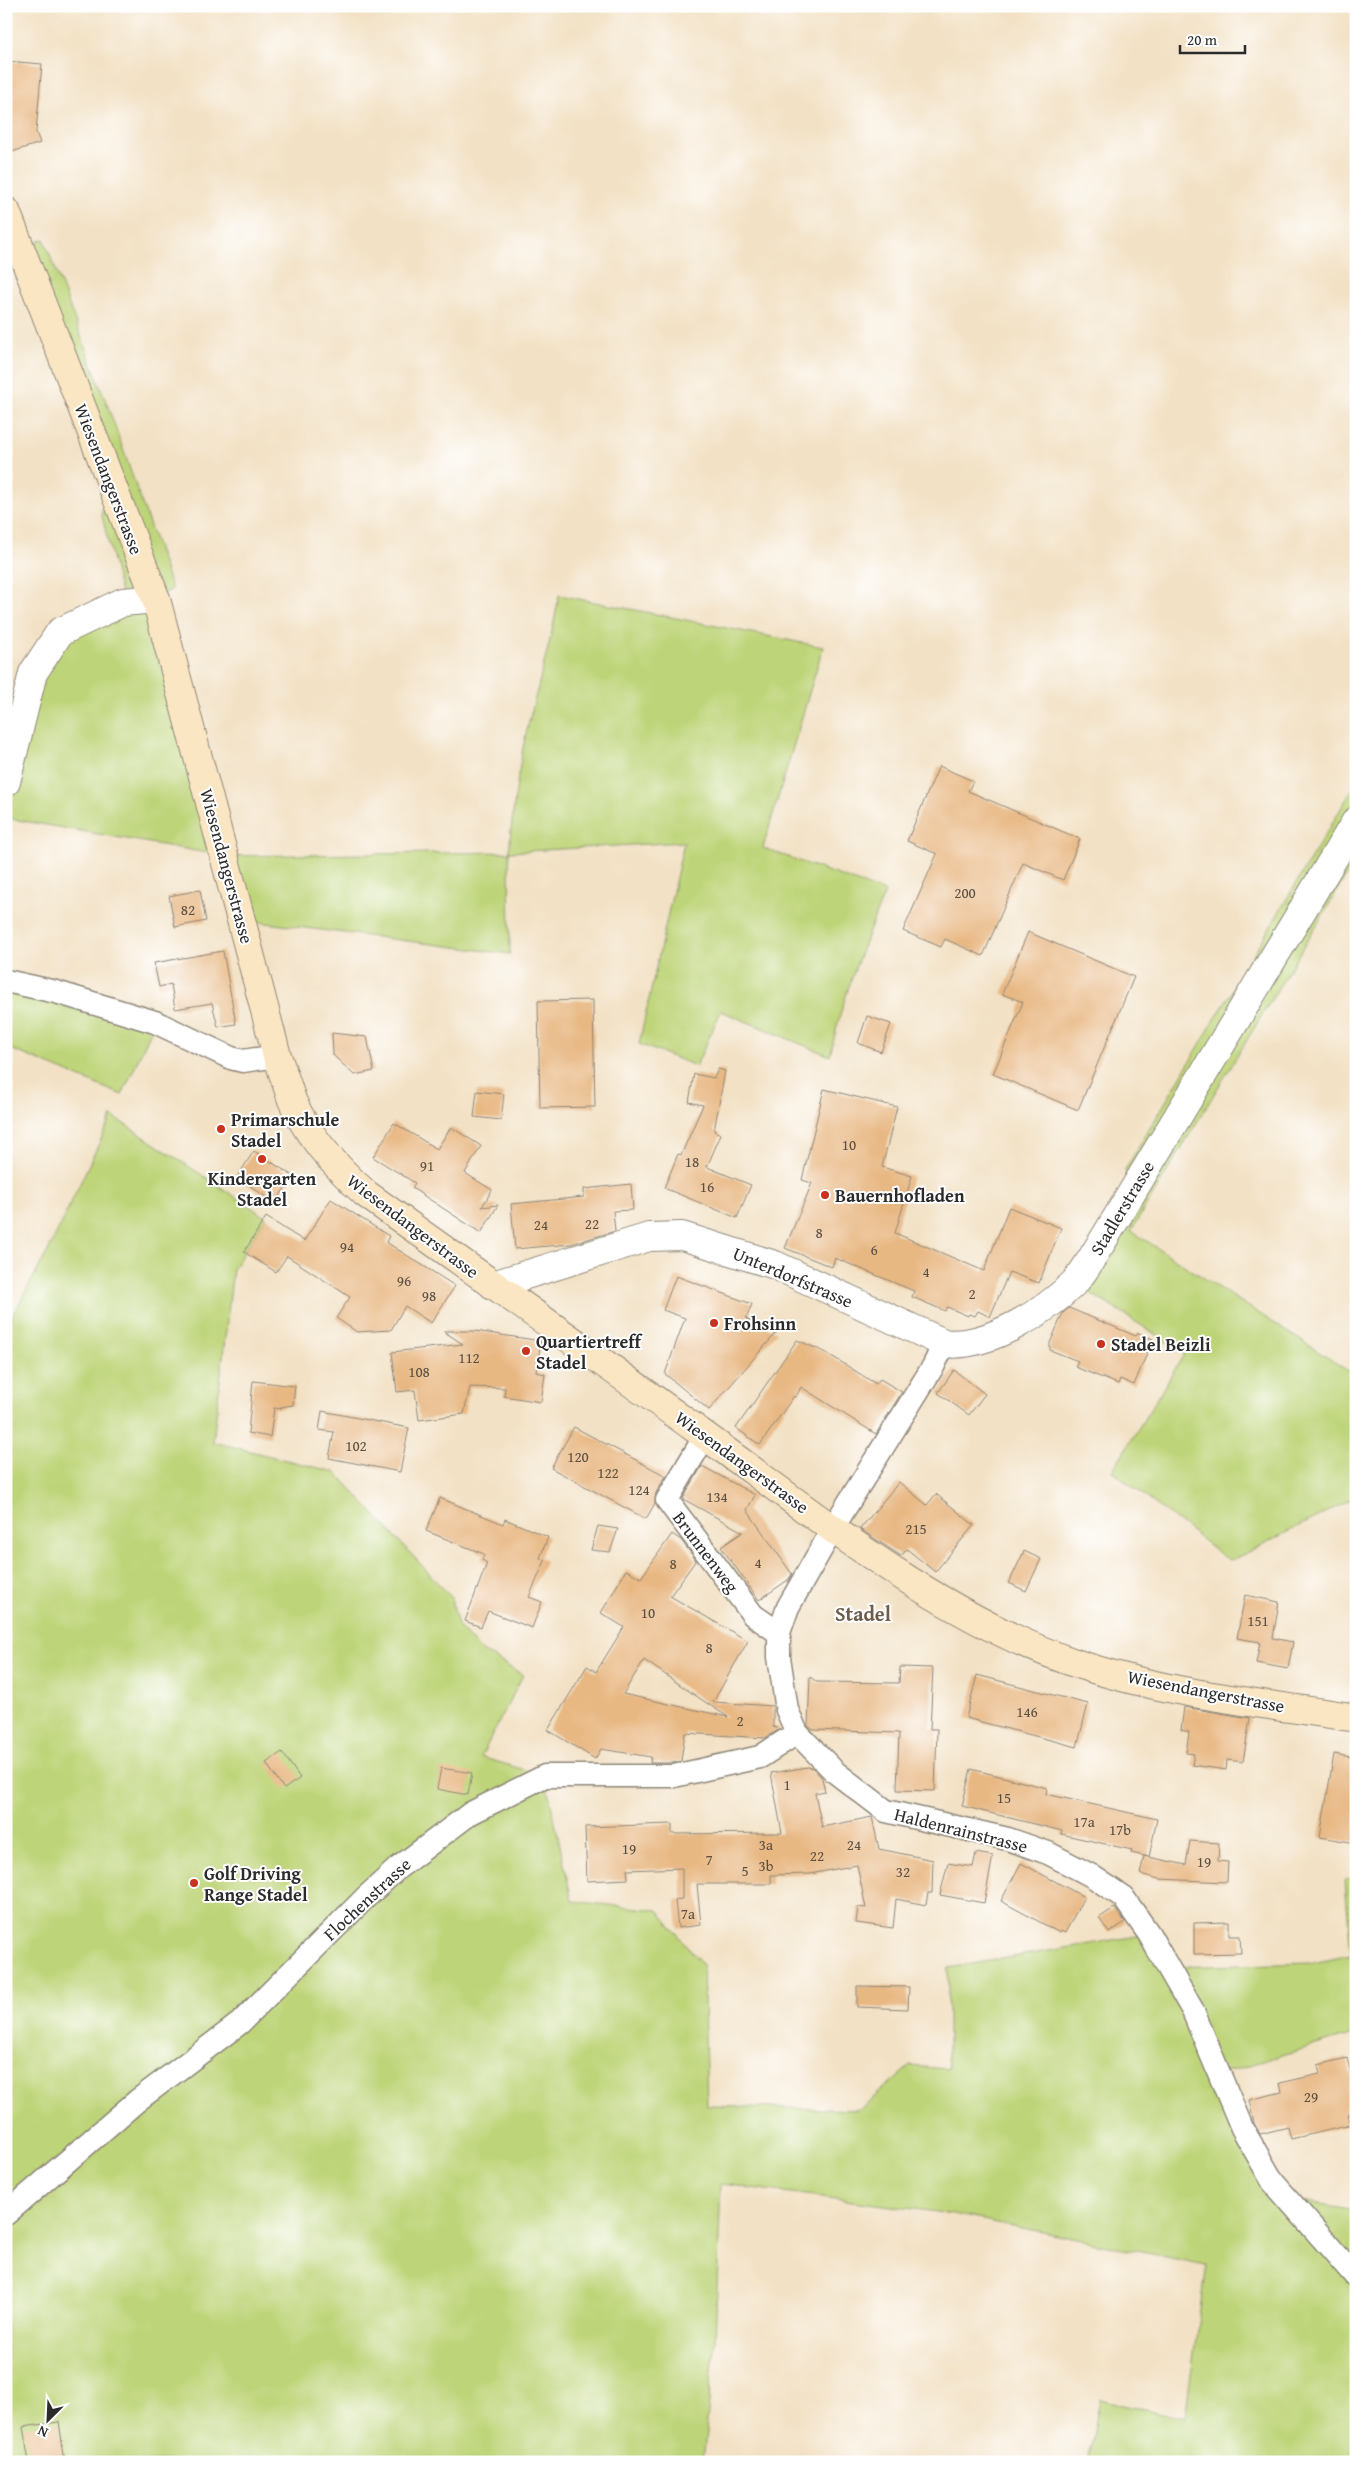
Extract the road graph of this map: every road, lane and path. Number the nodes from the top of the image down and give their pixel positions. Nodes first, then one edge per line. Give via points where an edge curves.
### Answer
1 (6, 211) edge
2 (156, 599) junction
3 (6, 782) edge
4 (1356, 821) edge
5 (6, 982) edge
6 (277, 1056) junction
7 (493, 1285) junction
8 (944, 1343) junction
9 (705, 1436) junction
10 (834, 1528) junction
11 (779, 1633) junction
12 (1356, 1718) edge
13 (797, 1733) junction
14 (6, 2214) edge
15 (1356, 2277) edge

1 - 2 main road, Wiesendangerstrasse
2 - 3 street via 124,602 60,632 33,673
2 - 6 main road, Wiesendangerstrasse
4 - 8 street, Stadlerstrasse via 1102,1242 1074,1283 1034,1316 965,1344
5 - 6 street via 56,992 155,1022 230,1058 243,1061
6 - 7 main road, Wiesendangerstrasse via 304,1122 343,1173 366,1194
7 - 8 street, Unterdorfstrasse via 650,1237 682,1236 775,1265
7 - 9 main road, Wiesendangerstrasse
8 - 10 street via 925,1380
9 - 10 main road, Wiesendangerstrasse
9 - 11 street, Brunnenweg via 667,1500 753,1615
10 - 11 street, Haldenrainstrasse via 788,1607
10 - 12 main road, Wiesendangerstrasse via 926,1591 965,1613 998,1631 1076,1663 1160,1686
11 - 13 street, Haldenrainstrasse via 787,1710
13 - 14 street, Flochenstrasse via 760,1757 674,1776 545,1776 471,1813 364,1898 240,2023 138,2100
13 - 15 street, Haldenrainstrasse via 835,1772 886,1811 1016,1842 1092,1876 1123,1897 1145,1928 1193,2011 1242,2128 1273,2182

